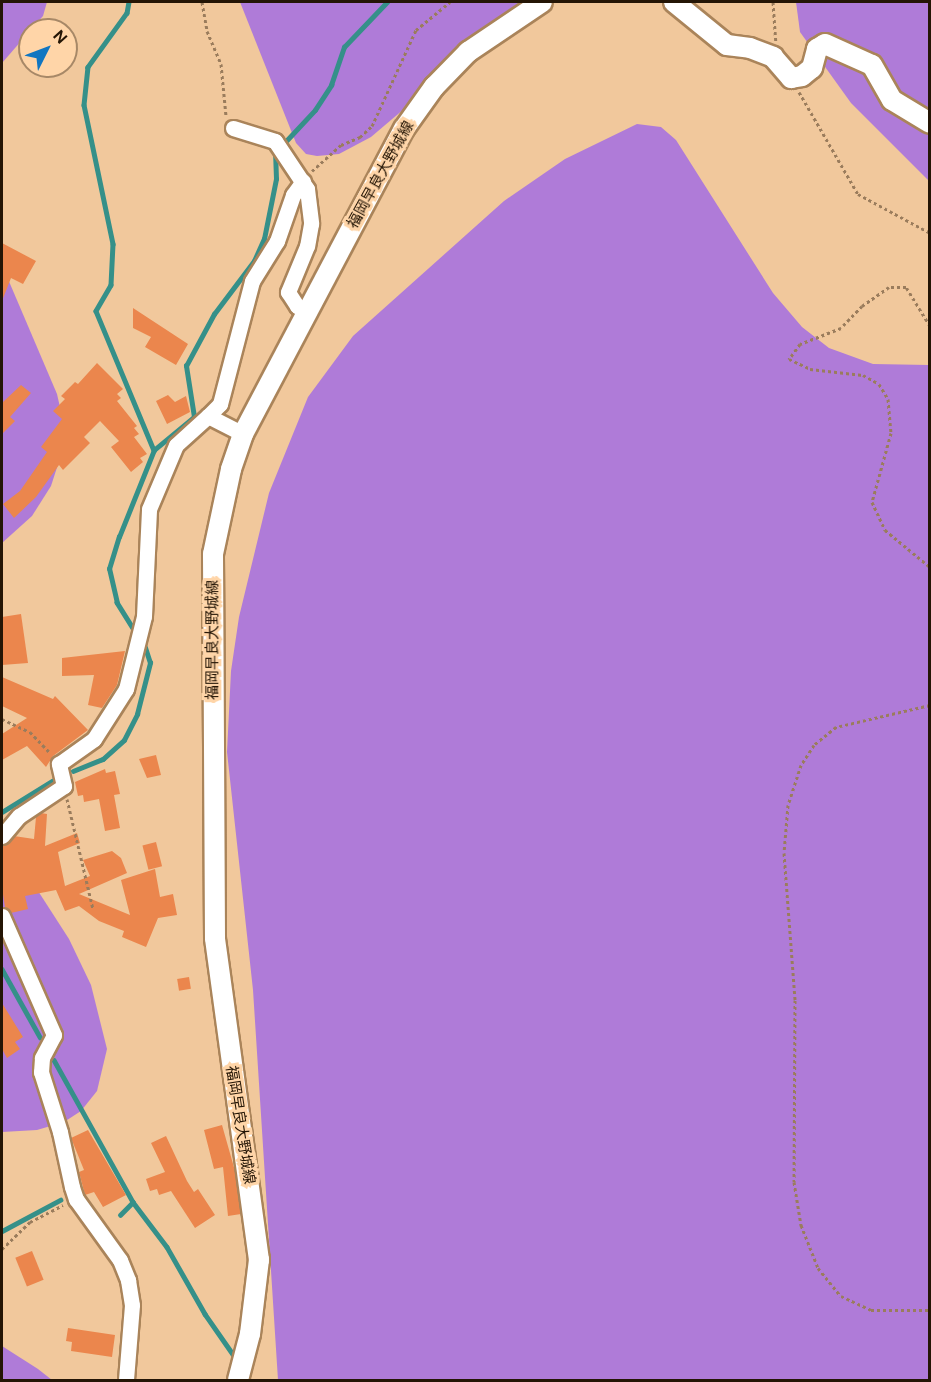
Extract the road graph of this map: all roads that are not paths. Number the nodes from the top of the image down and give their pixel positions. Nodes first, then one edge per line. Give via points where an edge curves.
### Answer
1 (542, 2) edge
2 (674, 2) edge
3 (930, 123) edge
4 (233, 128) road end
5 (303, 181) junction
6 (308, 312) junction
7 (208, 416) junction
8 (243, 434) junction
9 (2, 836) edge
10 (2, 916) edge
11 (126, 1380) edge
12 (238, 1380) edge

1 - 6 main road, 福岡早良大野城線 via 468,52 434,87 404,129
2 - 3 main road via 727,45 773,57 791,78 812,68 817,48 825,44 872,65 892,100
4 - 5 street via 275,141
5 - 6 street via 311,206 311,224 307,246 288,292 297,306
5 - 7 street via 293,195 277,242 252,281 220,404
6 - 8 main road, 福岡早良大野城線
7 - 8 street
7 - 9 street via 176,444 149,509 144,616 126,689 94,739 59,764 64,786 19,816
8 - 12 main road, 福岡早良大野城線 via 231,469 213,554 212,680 215,938 259,1260 250,1334
10 - 11 street via 54,1035 42,1058 41,1072 76,1199 120,1260 128,1280 132,1305

